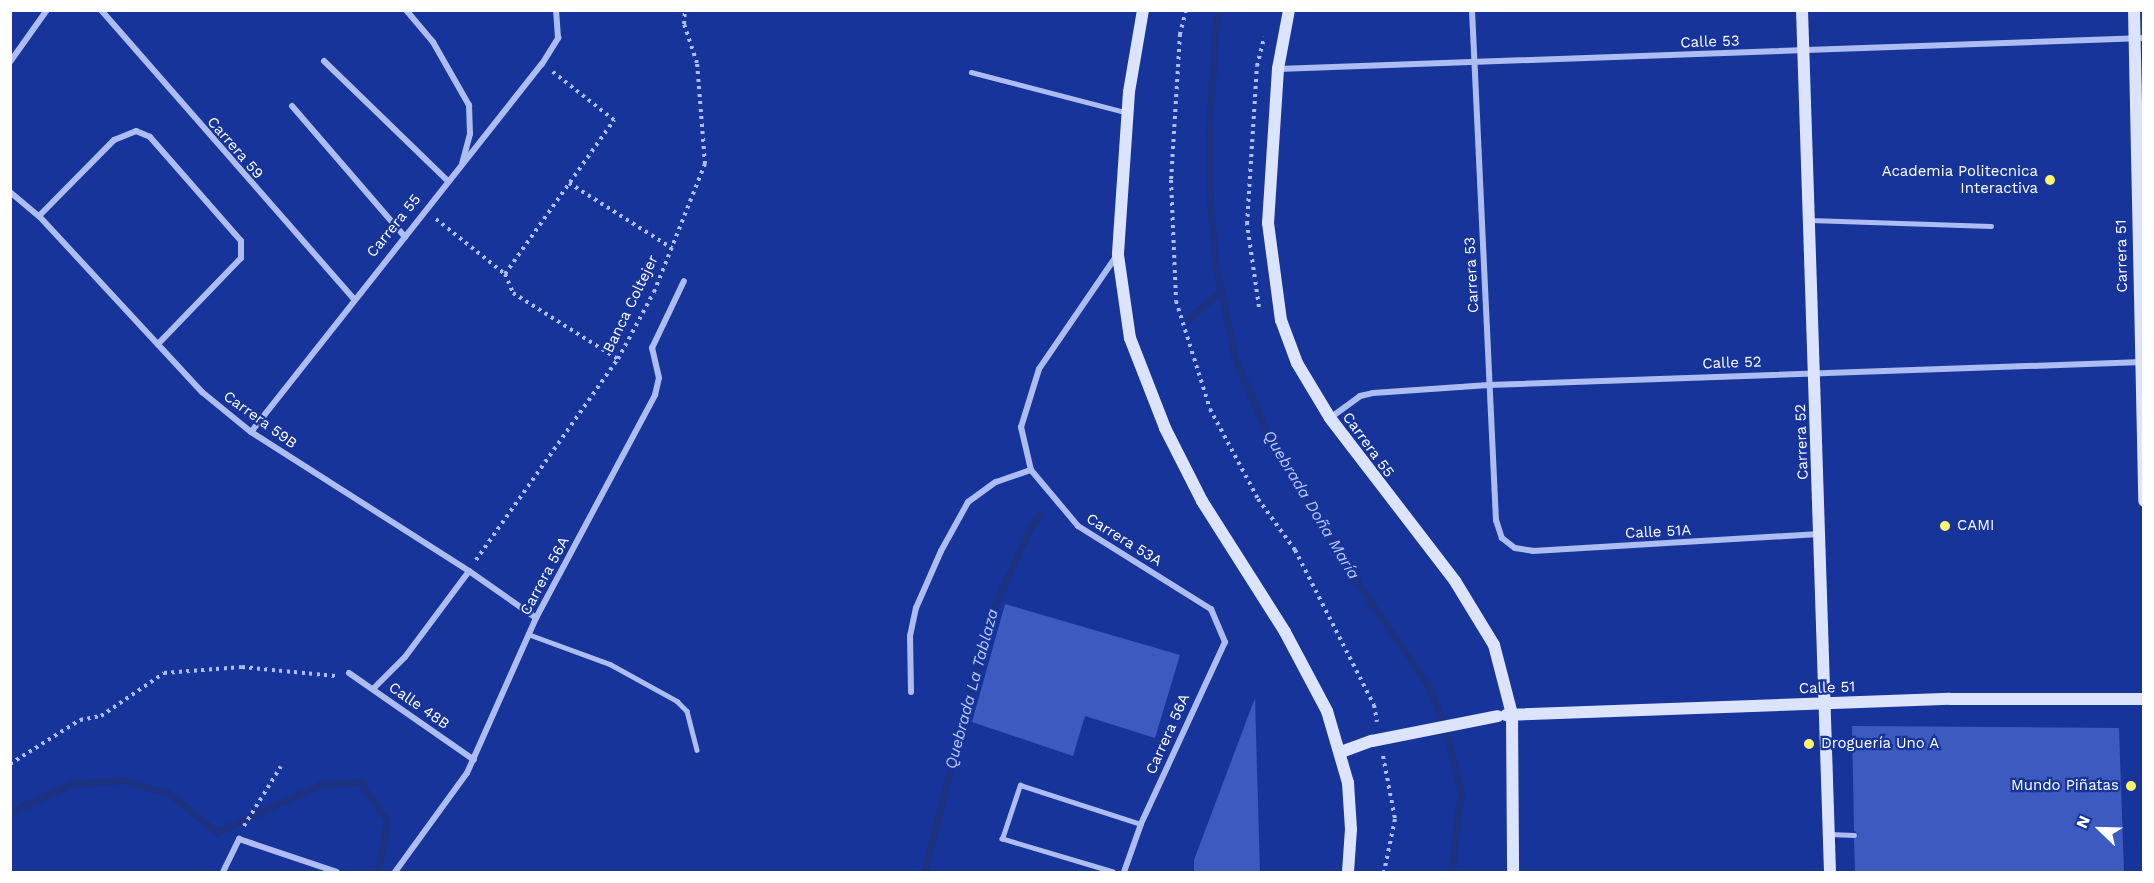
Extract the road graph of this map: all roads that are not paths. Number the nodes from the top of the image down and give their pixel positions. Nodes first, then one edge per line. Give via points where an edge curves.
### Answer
1 (47, 10) edge
2 (101, 10) edge
3 (406, 10) edge
4 (556, 10) edge
5 (1143, 10) edge
6 (1289, 10) edge
7 (1472, 10) edge
8 (1802, 10) edge
9 (2134, 10) edge
10 (2139, 38) edge
11 (1803, 50) junction
12 (324, 61) dead end
13 (10, 62) edge
14 (1473, 63) junction
15 (1278, 69) junction
16 (971, 72) dead end
17 (291, 106) dead end
18 (1128, 112) junction
19 (460, 168) junction
20 (448, 181) junction
21 (10, 192) edge
22 (39, 216) junction
23 (1810, 220) junction
24 (1991, 226) dead end
25 (405, 237) junction
26 (1118, 255) junction
27 (684, 281) dead end
28 (354, 299) junction
29 (158, 344) junction
30 (2141, 362) edge
31 (1815, 371) junction
32 (1489, 385) junction
33 (1330, 418) junction
34 (251, 432) junction
35 (1031, 470) junction
36 (2144, 501) edge
37 (1820, 534) junction
38 (1502, 538) joint
39 (469, 571) junction
40 (1211, 609) joint
41 (536, 618) junction
42 (528, 634) junction
43 (349, 673) dead end
44 (373, 689) junction
45 (911, 692) dead end
46 (2144, 699) edge
47 (1825, 704) junction
48 (1512, 714) junction
49 (697, 750) dead end
50 (1341, 752) junction
51 (474, 760) junction
52 (1141, 824) junction
53 (1829, 834) junction
54 (1854, 835) dead end
55 (223, 873) edge
56 (337, 873) edge
57 (395, 873) edge
58 (1113, 873) edge
59 (1124, 873) edge
60 (1348, 873) edge
61 (1513, 873) edge
62 (1830, 873) edge

1 - 13 street
2 - 28 street, Carrera 59
3 - 19 street via 432,42 469,105 470,134
4 - 19 street, Carrera 55 via 558,39
5 - 18 street
6 - 15 street, Carrera 55
7 - 14 street, Carrera 53
8 - 11 street, Carrera 52
9 - 10 street, Carrera 51
10 - 11 street, Calle 53
10 - 30 street, Carrera 51
11 - 14 street, Calle 53
11 - 23 street, Carrera 52
12 - 20 street
14 - 15 street, Calle 53
14 - 32 street, Carrera 53
15 - 33 street, Carrera 55 via 1268,223 1272,274 1281,320 1297,363
16 - 18 lane
17 - 25 street
18 - 26 street
19 - 20 street, Carrera 55
20 - 25 street, Carrera 55
21 - 22 street, Carrera 59B
22 - 29 street, Carrera 59B
22 - 29 street via 114,140 136,131 150,137 241,241 240,258
23 - 24 lane
23 - 31 street, Carrera 52
25 - 28 street, Carrera 55
26 - 35 street, Carrera 53A via 1039,369 1021,427
26 - 50 street via 1130,338 1164,428 1202,501 1285,632 1327,711
27 - 41 street, Carrera 56A via 652,348 659,378 655,394
28 - 34 street, Carrera 55
29 - 34 street, Carrera 59B via 202,392
30 - 31 street, Calle 52
30 - 36 street, Carrera 51
31 - 32 street, Calle 52
31 - 37 street, Carrera 52
32 - 33 street, Calle 52 via 1373,393 1360,396
32 - 38 street, Carrera 53 via 1496,520
33 - 48 street, Carrera 55 via 1479,615 1494,645
34 - 39 street, Carrera 59B
35 - 40 street, Carrera 53A via 1078,526
35 - 45 street via 996,482 968,502 941,551 916,608 910,636
37 - 38 street, Calle 51A via 1533,551 1515,548
37 - 47 street, Carrera 52
39 - 41 street, Carrera 59B
39 - 44 street via 405,657
40 - 52 street, Carrera 56A via 1225,642
41 - 42 street, Carrera 56A
42 - 49 lane via 610,664 677,701 687,711
42 - 51 street, Carrera 56A
43 - 44 street, Calle 48B
44 - 51 street, Calle 48B
46 - 47 street, Calle 51 via 1950,699
47 - 48 street, Calle 51
47 - 53 street, Carrera 52
48 - 50 street, Calle 51, bridge
48 - 61 street, Carrera 55
50 - 60 street via 1351,829
51 - 57 street, Carrera 56A via 450,800
52 - 58 lane via 1020,785 1002,838
52 - 59 street, Carrera 56A
53 - 54 lane
53 - 62 street, Carrera 52
55 - 56 street via 239,838

